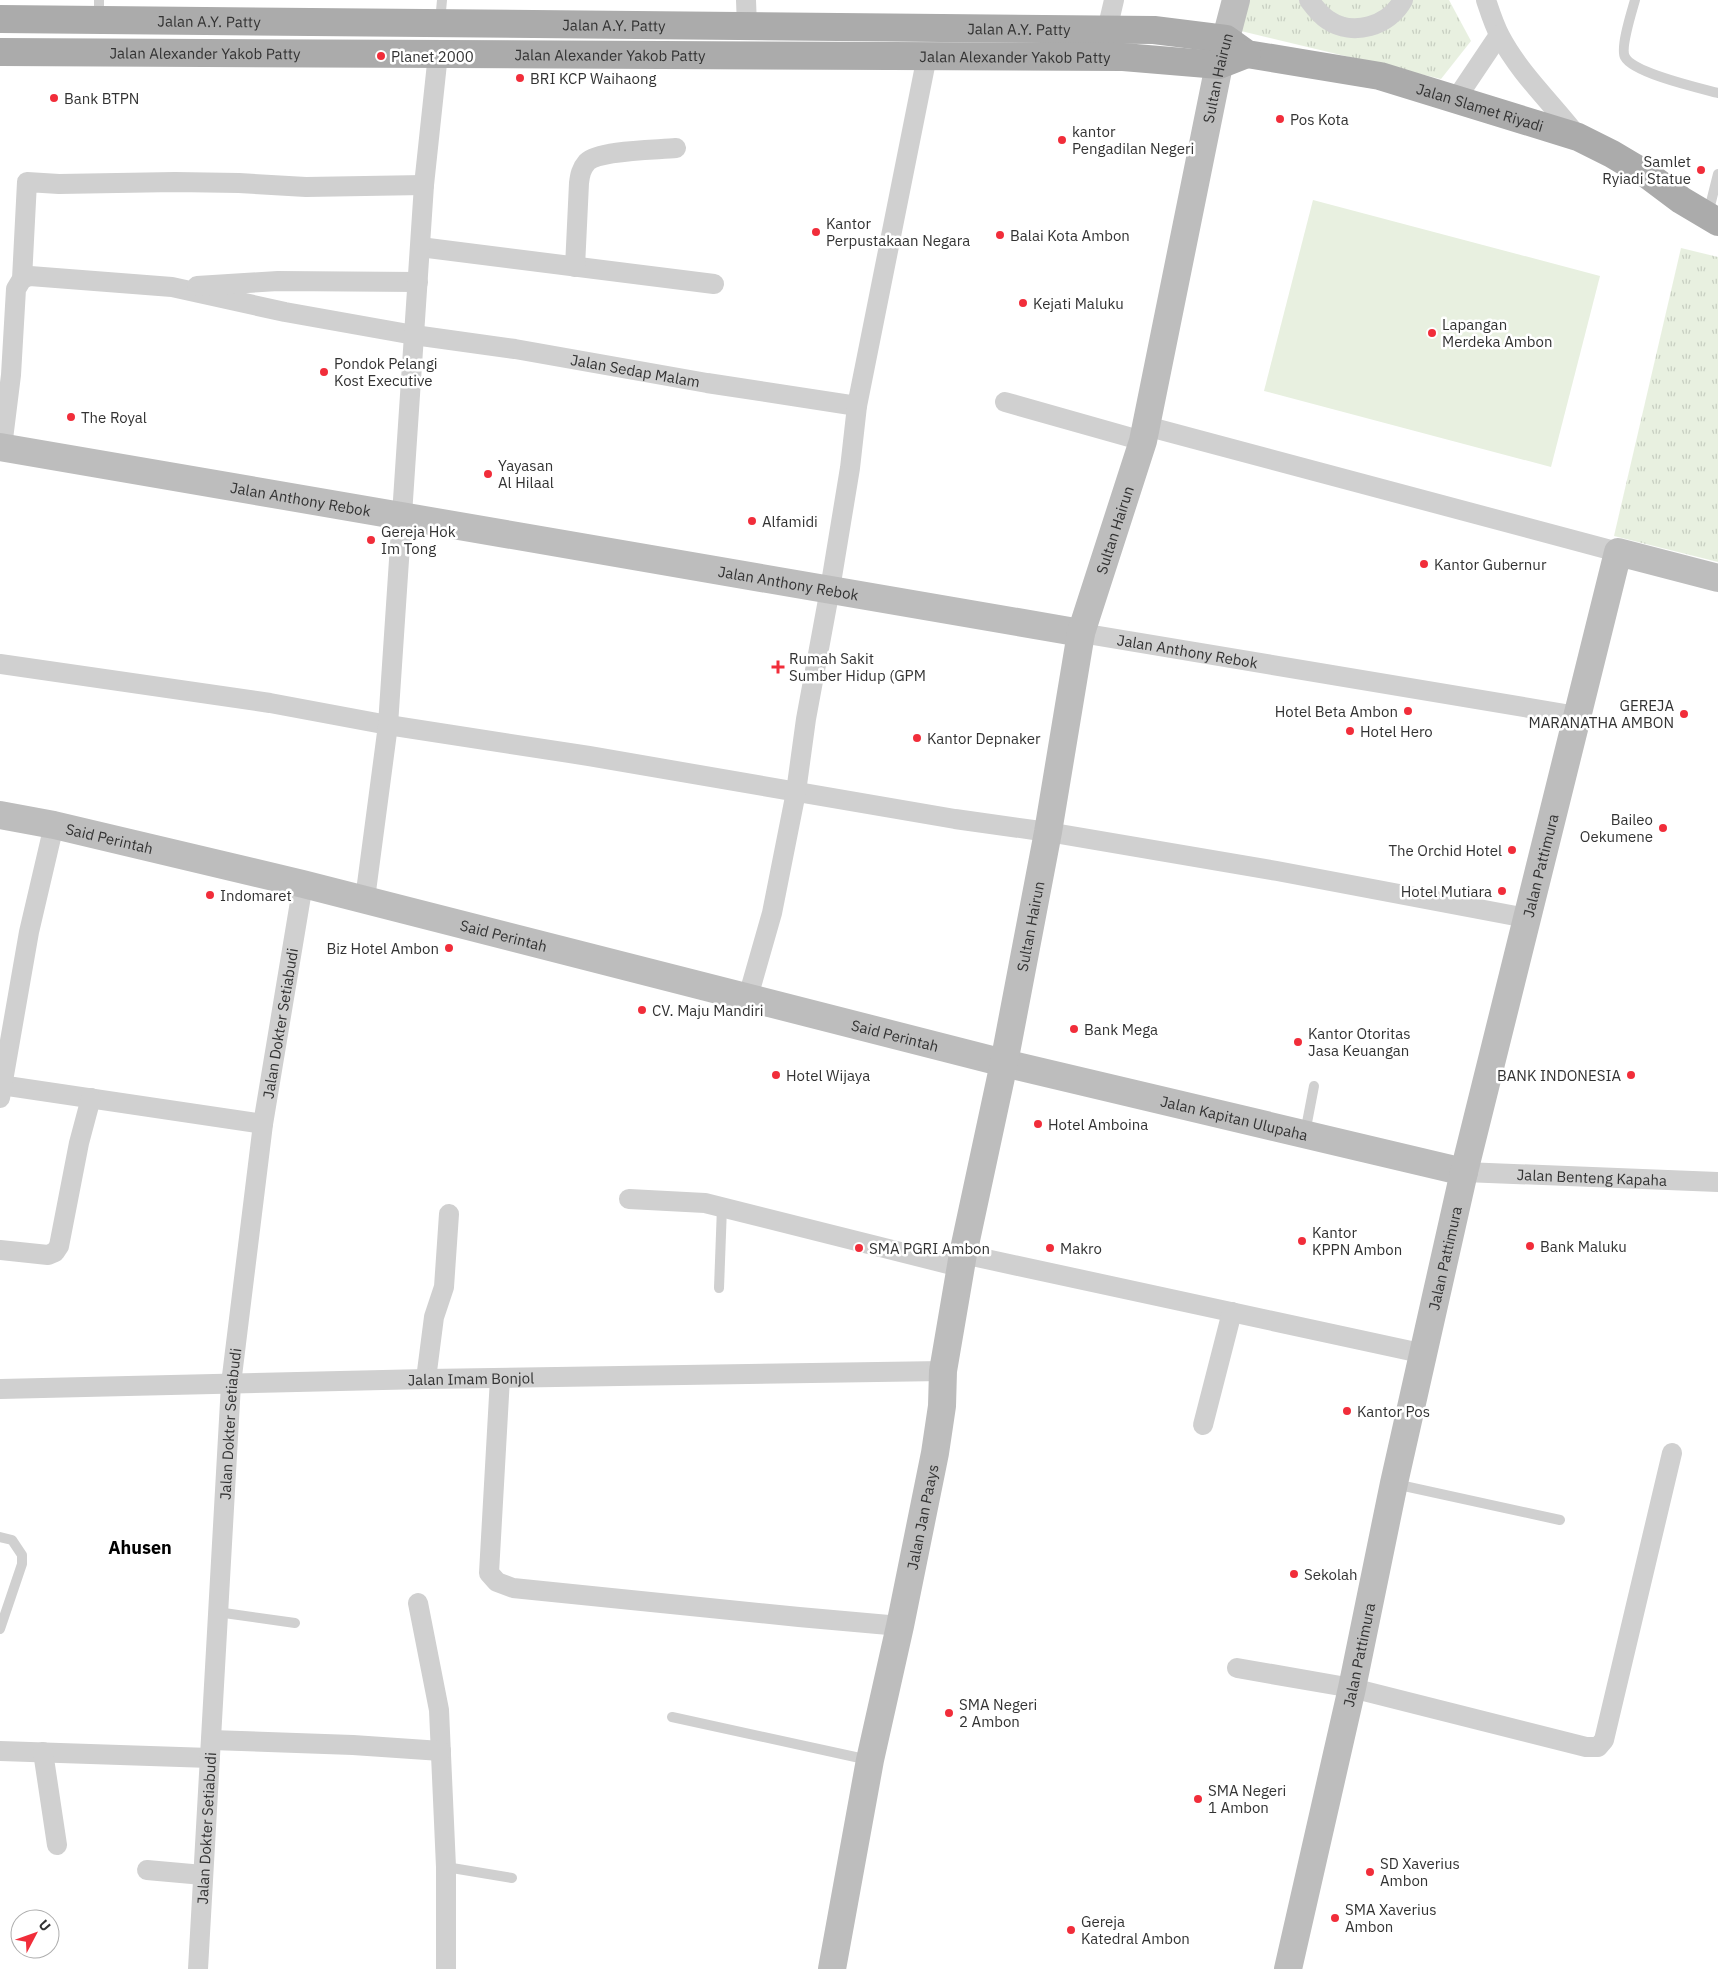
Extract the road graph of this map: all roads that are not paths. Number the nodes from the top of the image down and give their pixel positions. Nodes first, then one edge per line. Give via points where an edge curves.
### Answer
1 (1114, 0) edge
2 (1236, 0) edge
3 (1309, 0) edge
4 (1403, 0) edge
5 (1486, 0) edge
6 (1635, 0) edge
7 (99, 10) edge
8 (441, 12) edge
9 (747, 13) edge
10 (0, 19) edge
11 (1107, 30) junction
12 (1499, 36) junction
13 (1237, 46) junction
14 (0, 52) edge
15 (438, 54) junction
16 (927, 56) junction
17 (1219, 65) junction
18 (1718, 94) edge
19 (1456, 99) junction
20 (1578, 137) junction
21 (676, 148) dead end
22 (1718, 174) edge
23 (424, 185) junction
24 (1713, 218) edge
25 (420, 247) junction
26 (575, 267) junction
27 (22, 279) junction
28 (418, 282) junction
29 (714, 284) dead end
30 (172, 287) junction
31 (414, 335) junction
32 (1005, 402) dead end
33 (857, 406) junction
34 (1145, 433) junction
35 (1, 447) edge
36 (402, 518) junction
37 (1618, 552) junction
38 (1718, 578) edge
39 (830, 589) junction
40 (1081, 633) junction
41 (0, 664) edge
42 (1577, 716) junction
43 (388, 725) junction
44 (796, 792) junction
45 (0, 815) edge
46 (54, 825) junction
47 (1048, 832) junction
48 (303, 884) junction
49 (365, 899) junction
50 (1526, 918) junction
51 (748, 997) junction
52 (1004, 1063) junction
53 (1314, 1086) dead end
54 (1, 1089) edge
55 (91, 1098) junction
56 (263, 1124) junction
57 (1305, 1134) junction
58 (1464, 1172) junction
59 (1718, 1182) edge
60 (629, 1198) dead end
61 (722, 1207) junction
62 (448, 1214) dead end
63 (0, 1250) edge
64 (962, 1260) junction
65 (719, 1288) dead end
66 (1232, 1312) junction
67 (1425, 1354) junction
68 (942, 1371) junction
69 (500, 1378) junction
70 (426, 1379) junction
71 (231, 1384) junction
72 (0, 1388) edge
73 (1203, 1425) dead end
74 (1672, 1453) dead end
75 (1394, 1483) junction
76 (1560, 1520) dead end
77 (0, 1537) edge
78 (418, 1602) dead end
79 (217, 1612) junction
80 (295, 1623) dead end
81 (900, 1626) junction
82 (0, 1629) edge
83 (1237, 1668) dead end
84 (1352, 1688) junction
85 (672, 1717) dead end
86 (211, 1749) junction
87 (0, 1751) edge
88 (441, 1751) junction
89 (43, 1752) junction
90 (870, 1760) junction
91 (57, 1845) dead end
92 (446, 1867) junction
93 (147, 1870) dead end
94 (203, 1875) junction
95 (512, 1878) dead end
96 (198, 1969) edge
97 (446, 1969) edge
98 (832, 1969) edge
99 (1288, 1969) edge

1 - 11 street
2 - 13 street, Sultan Hairun
3 - 4 street via 1330,22 1360,28 1387,18
5 - 12 street
6 - 18 lane via 1623,47 1625,57 1637,68
7 - 8 main road, Jalan A.Y. Patty
7 - 10 main road, Jalan A.Y. Patty
8 - 9 main road, Jalan A.Y. Patty
9 - 11 main road, Jalan A.Y. Patty
11 - 13 main road, Jalan A.Y. Patty via 1154,30
12 - 19 street
12 - 20 street via 1528,78
13 - 17 street, Sultan Hairun
13 - 19 main road, Jalan Slamet Riyadi via 1380,76
14 - 15 main road, Jalan Alexander Yakob Patty
15 - 16 main road, Jalan Alexander Yakob Patty
15 - 23 street
16 - 17 main road, Jalan Alexander Yakob Patty via 1124,57
16 - 33 street
17 - 34 street, Sultan Hairun
19 - 20 main road, Jalan Slamet Riyadi
20 - 24 main road, Jalan Slamet Riyadi
21 - 26 street via 612,153 589,160 581,171 579,184
22 - 24 lane
23 - 25 street
23 - 27 street via 314,187 193,182 27,182
25 - 26 street
25 - 28 street
26 - 29 street
27 - 30 street via 30,276
27 - 35 street via 16,289 11,375
28 - 30 street via 278,281
28 - 31 street
30 - 31 street, Jalan Sedap Malam via 285,312
31 - 33 street, Jalan Sedap Malam
31 - 36 street
32 - 34 street
33 - 39 street
34 - 37 street
34 - 40 street, Sultan Hairun
35 - 36 street, Jalan Anthony Rebok
36 - 39 street, Jalan Anthony Rebok
36 - 43 street
37 - 38 street
37 - 42 street, Jalan Pattimura
39 - 40 street, Jalan Anthony Rebok
39 - 44 street
40 - 42 street, Jalan Anthony Rebok
40 - 47 street, Sultan Hairun
41 - 43 street via 270,703
42 - 50 street, Jalan Pattimura
43 - 44 street
43 - 49 street
44 - 47 street
44 - 51 street via 772,913
45 - 46 street, Said Perintah
46 - 48 street, Said Perintah
46 - 54 street via 29,932
47 - 50 street
47 - 52 street, Sultan Hairun
48 - 49 street, Said Perintah
48 - 56 street, Jalan Dokter Setiabudi
49 - 51 street, Said Perintah
50 - 58 street, Jalan Pattimura
51 - 52 street, Said Perintah
52 - 57 street, Jalan Kapitan Ulupaha
52 - 64 street, Jalan Jan Paays
53 - 57 lane
54 - 55 street
55 - 56 street
55 - 63 street via 59,1246 48,1254
56 - 71 street, Jalan Dokter Setiabudi
57 - 58 street, Jalan Kapitan Ulupaha
58 - 59 street, Jalan Benteng Kapaha
58 - 67 street, Jalan Pattimura
60 - 61 street
61 - 64 street
61 - 65 lane
62 - 70 street via 444,1287 434,1316
64 - 66 street
64 - 68 street, Jalan Jan Paays
66 - 67 street
66 - 73 street
67 - 75 street, Jalan Pattimura
68 - 69 street, Jalan Imam Bonjol
68 - 81 street, Jalan Jan Paays via 940,1425
69 - 70 street, Jalan Imam Bonjol
69 - 81 street via 489,1573 497,1582 513,1588
70 - 71 street, Jalan Imam Bonjol
71 - 72 street, Jalan Imam Bonjol
71 - 79 street, Jalan Dokter Setiabudi
74 - 84 street via 1604,1740 1598,1747 1586,1747
75 - 76 lane
75 - 84 street, Jalan Pattimura
77 - 82 lane via 12,1540 22,1555 22,1564
78 - 88 street via 438,1696
79 - 80 lane
79 - 86 street, Jalan Dokter Setiabudi
81 - 90 street, Jalan Jan Paays
83 - 84 street
84 - 99 street, Jalan Pattimura
85 - 90 lane
86 - 88 street via 353,1745
86 - 89 street
86 - 94 street, Jalan Dokter Setiabudi
87 - 89 street
88 - 92 street
89 - 91 street
90 - 98 street, Jalan Jan Paays
92 - 95 lane
92 - 97 street
93 - 94 street
94 - 96 street, Jalan Dokter Setiabudi

